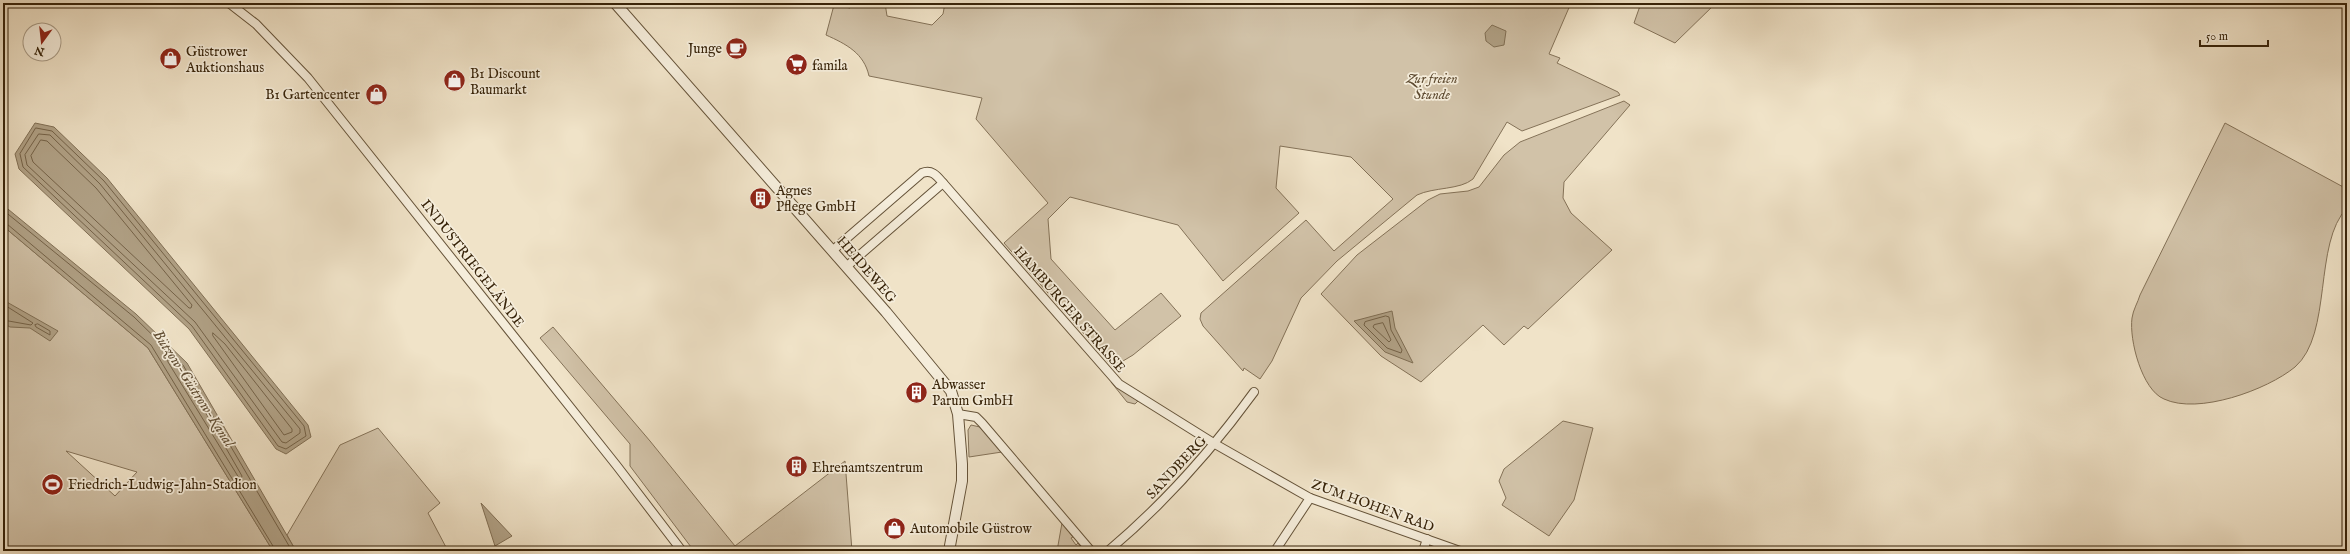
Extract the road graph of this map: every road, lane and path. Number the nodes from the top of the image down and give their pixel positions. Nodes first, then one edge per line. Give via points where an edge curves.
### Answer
1 (229, 3) edge
2 (614, 3) edge
3 (943, 183) junction
4 (832, 251) junction
5 (846, 267) junction
6 (1254, 392) dead end
7 (958, 414) junction
8 (1215, 444) junction
9 (1310, 498) junction
10 (1427, 539) junction
11 (682, 551) edge
12 (949, 551) edge
13 (1091, 551) edge
14 (1108, 551) edge
15 (1275, 551) edge
16 (1423, 551) edge
17 (1460, 551) edge

1 - 11 street, INDUSTRIEGELÄNDE via 256,24 308,78 612,459
2 - 4 street, HEIDEWEG
3 - 4 street, HAMBURGER STRASSE via 934,173 922,173
3 - 5 street
3 - 8 street, HAMBURGER STRASSE via 1119,384
4 - 5 street, HEIDEWEG
5 - 7 street, HEIDEWEG via 946,381 955,398
6 - 8 street, SANDBERG
7 - 12 street, HEIDEWEG via 962,445 962,482
7 - 13 street via 976,417 982,422
8 - 9 street, ZUM HOHEN RAD
8 - 14 street, SANDBERG via 1156,508
9 - 10 street, ZUM HOHEN RAD
9 - 15 street
10 - 16 street
10 - 17 street, ZUM HOHEN RAD

